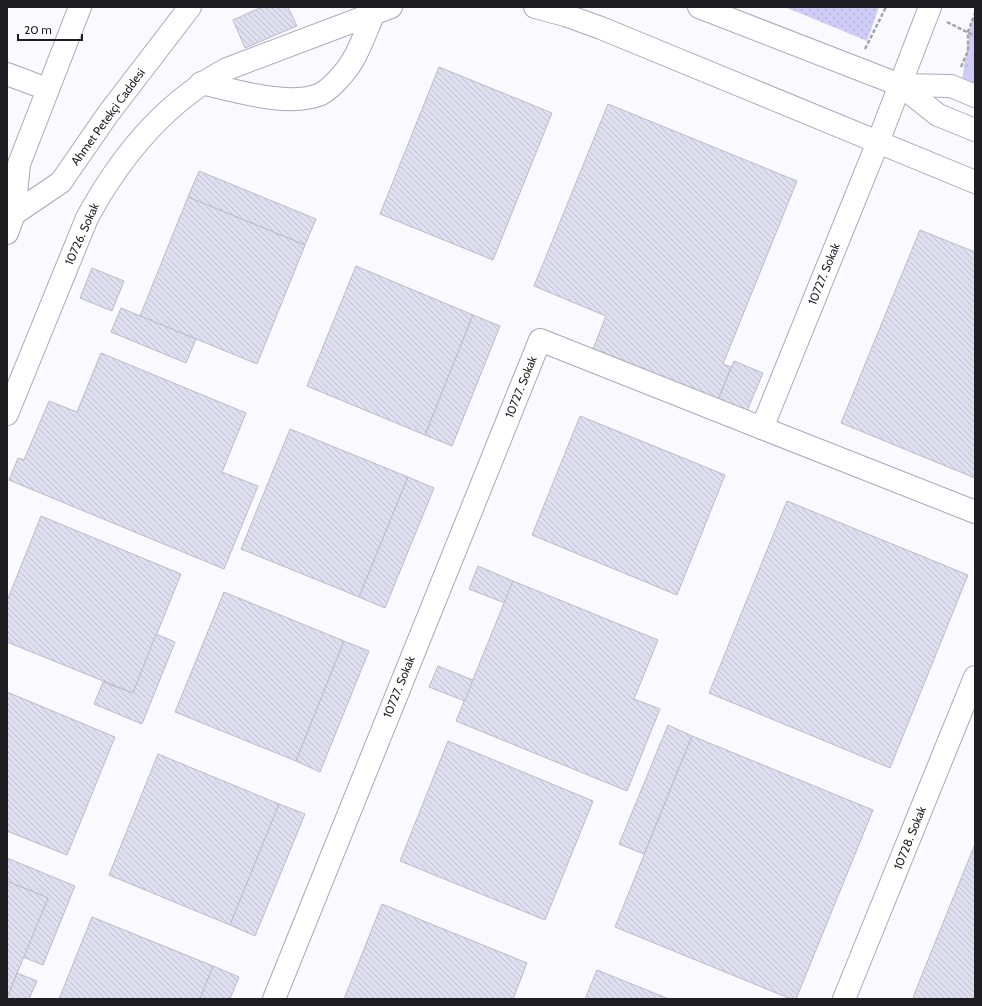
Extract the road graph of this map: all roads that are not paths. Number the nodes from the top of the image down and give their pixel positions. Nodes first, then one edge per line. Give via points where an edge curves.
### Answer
1 (190, 7) edge
2 (535, 7) edge
3 (699, 7) edge
4 (78, 8) edge
5 (383, 10) edge
6 (929, 10) edge
7 (7, 74) edge
8 (201, 83) junction
9 (900, 85) junction
10 (47, 89) junction
11 (975, 96) edge
12 (975, 130) edge
13 (878, 142) junction
14 (975, 182) edge
15 (11, 224) edge
16 (7, 414) edge
17 (762, 428) junction
18 (975, 512) edge
19 (975, 677) edge
20 (274, 999) edge
21 (844, 999) edge

1 - 15 street, Ahmet Petekçi Caddesi via 108,114 61,182
2 - 13 street via 601,28
3 - 9 street
4 - 10 street, Ahmet Petekçi Caddesi
5 - 8 street, 10726. Sokak via 227,69
5 - 8 street via 342,75 322,93 298,99 269,97
6 - 9 street, 10727. Sokak
7 - 10 street
8 - 16 street, 10726. Sokak via 145,133 102,190 87,218
9 - 11 street via 951,86
9 - 12 street via 938,115
9 - 13 street, 10727. Sokak
10 - 15 street, Ahmet Petekçi Caddesi via 19,164
13 - 14 street
13 - 17 street, 10727. Sokak
17 - 18 street
17 - 20 street, 10727. Sokak via 540,340
19 - 21 street, 10728. Sokak

